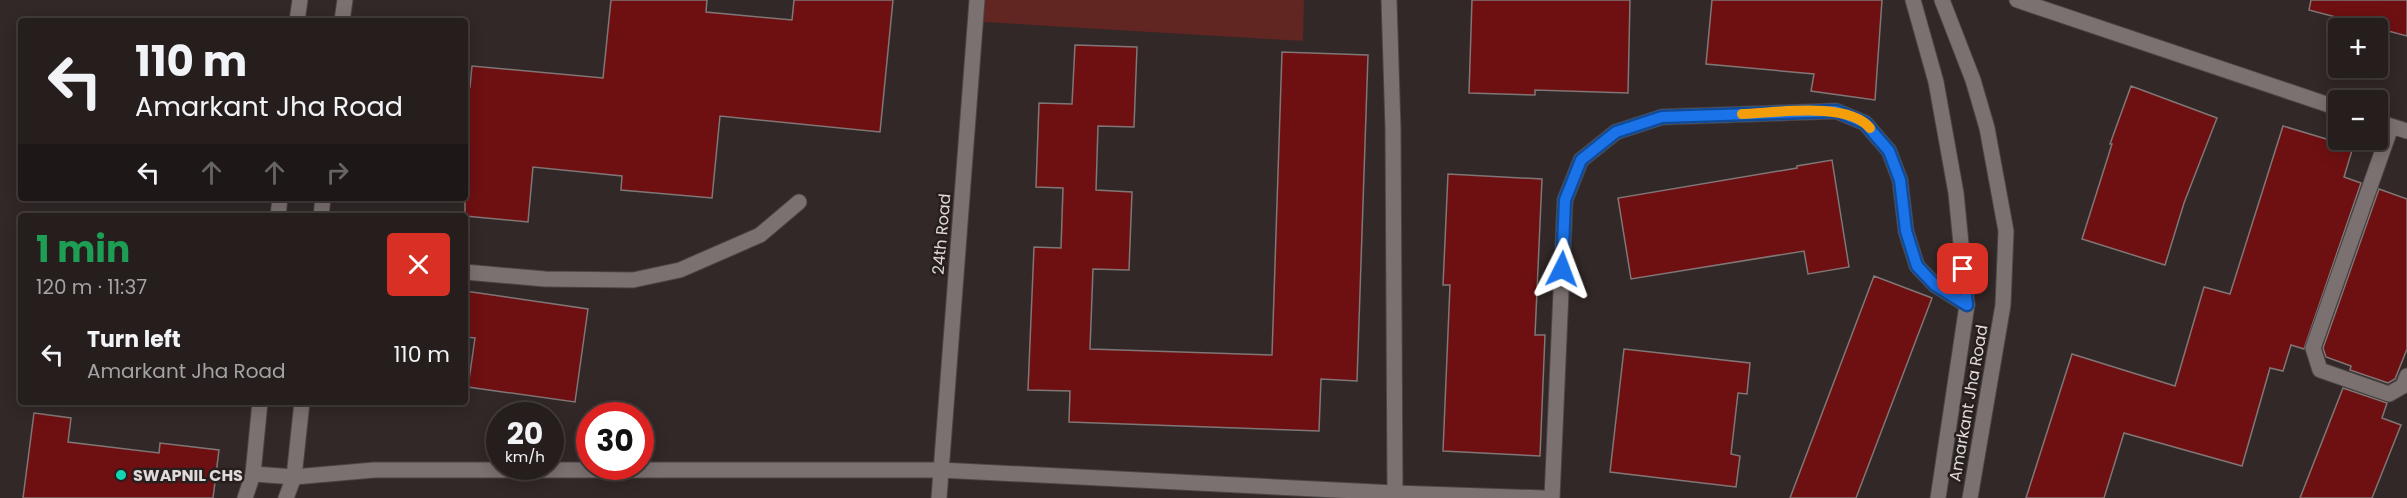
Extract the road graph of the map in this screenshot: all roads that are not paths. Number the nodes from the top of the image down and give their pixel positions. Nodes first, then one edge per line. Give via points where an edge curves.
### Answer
1 (300, 0) edge
2 (345, 0) edge
3 (978, 0) edge
4 (1389, 0) edge
5 (1914, 0) edge
6 (1942, 0) edge
7 (2017, 0) edge
8 (297, 18) edge
9 (342, 18) edge
10 (2328, 105) edge
11 (2388, 125) edge
12 (2407, 131) edge
13 (2376, 150) edge
14 (798, 202) dead end
15 (468, 272) edge
16 (1967, 305) junction
17 (2407, 376) edge
18 (260, 405) edge
19 (302, 405) edge
20 (940, 470) junction
21 (252, 474) junction
22 (294, 477) junction
23 (1395, 493) junction
24 (244, 498) edge
25 (286, 498) edge
26 (939, 498) edge
27 (1544, 498) edge
28 (1552, 498) edge
29 (1938, 498) edge
30 (1969, 498) edge

1 - 8 street
2 - 9 street
3 - 20 street, 24th Road
4 - 23 street
5 - 16 street, Amarkant Jha Road via 1936,82 1956,193
6 - 30 street, Amarkant Jha Road via 1987,128 2006,231 2003,305
7 - 10 street
11 - 12 street
13 - 17 street via 2313,348 2320,370 2389,394 2403,387
14 - 15 street via 760,235 680,270 633,280 545,279
16 - 28 street via 1935,285 1917,266 1906,231 1900,180 1889,151 1865,123 1836,111 1662,117 1616,132 1581,160 1565,200
16 - 29 street, Amarkant Jha Road
18 - 21 street
19 - 22 street
20 - 22 street via 385,470
20 - 23 street
20 - 26 street, 24th Road
21 - 22 street
21 - 24 street
22 - 25 street
23 - 27 street

